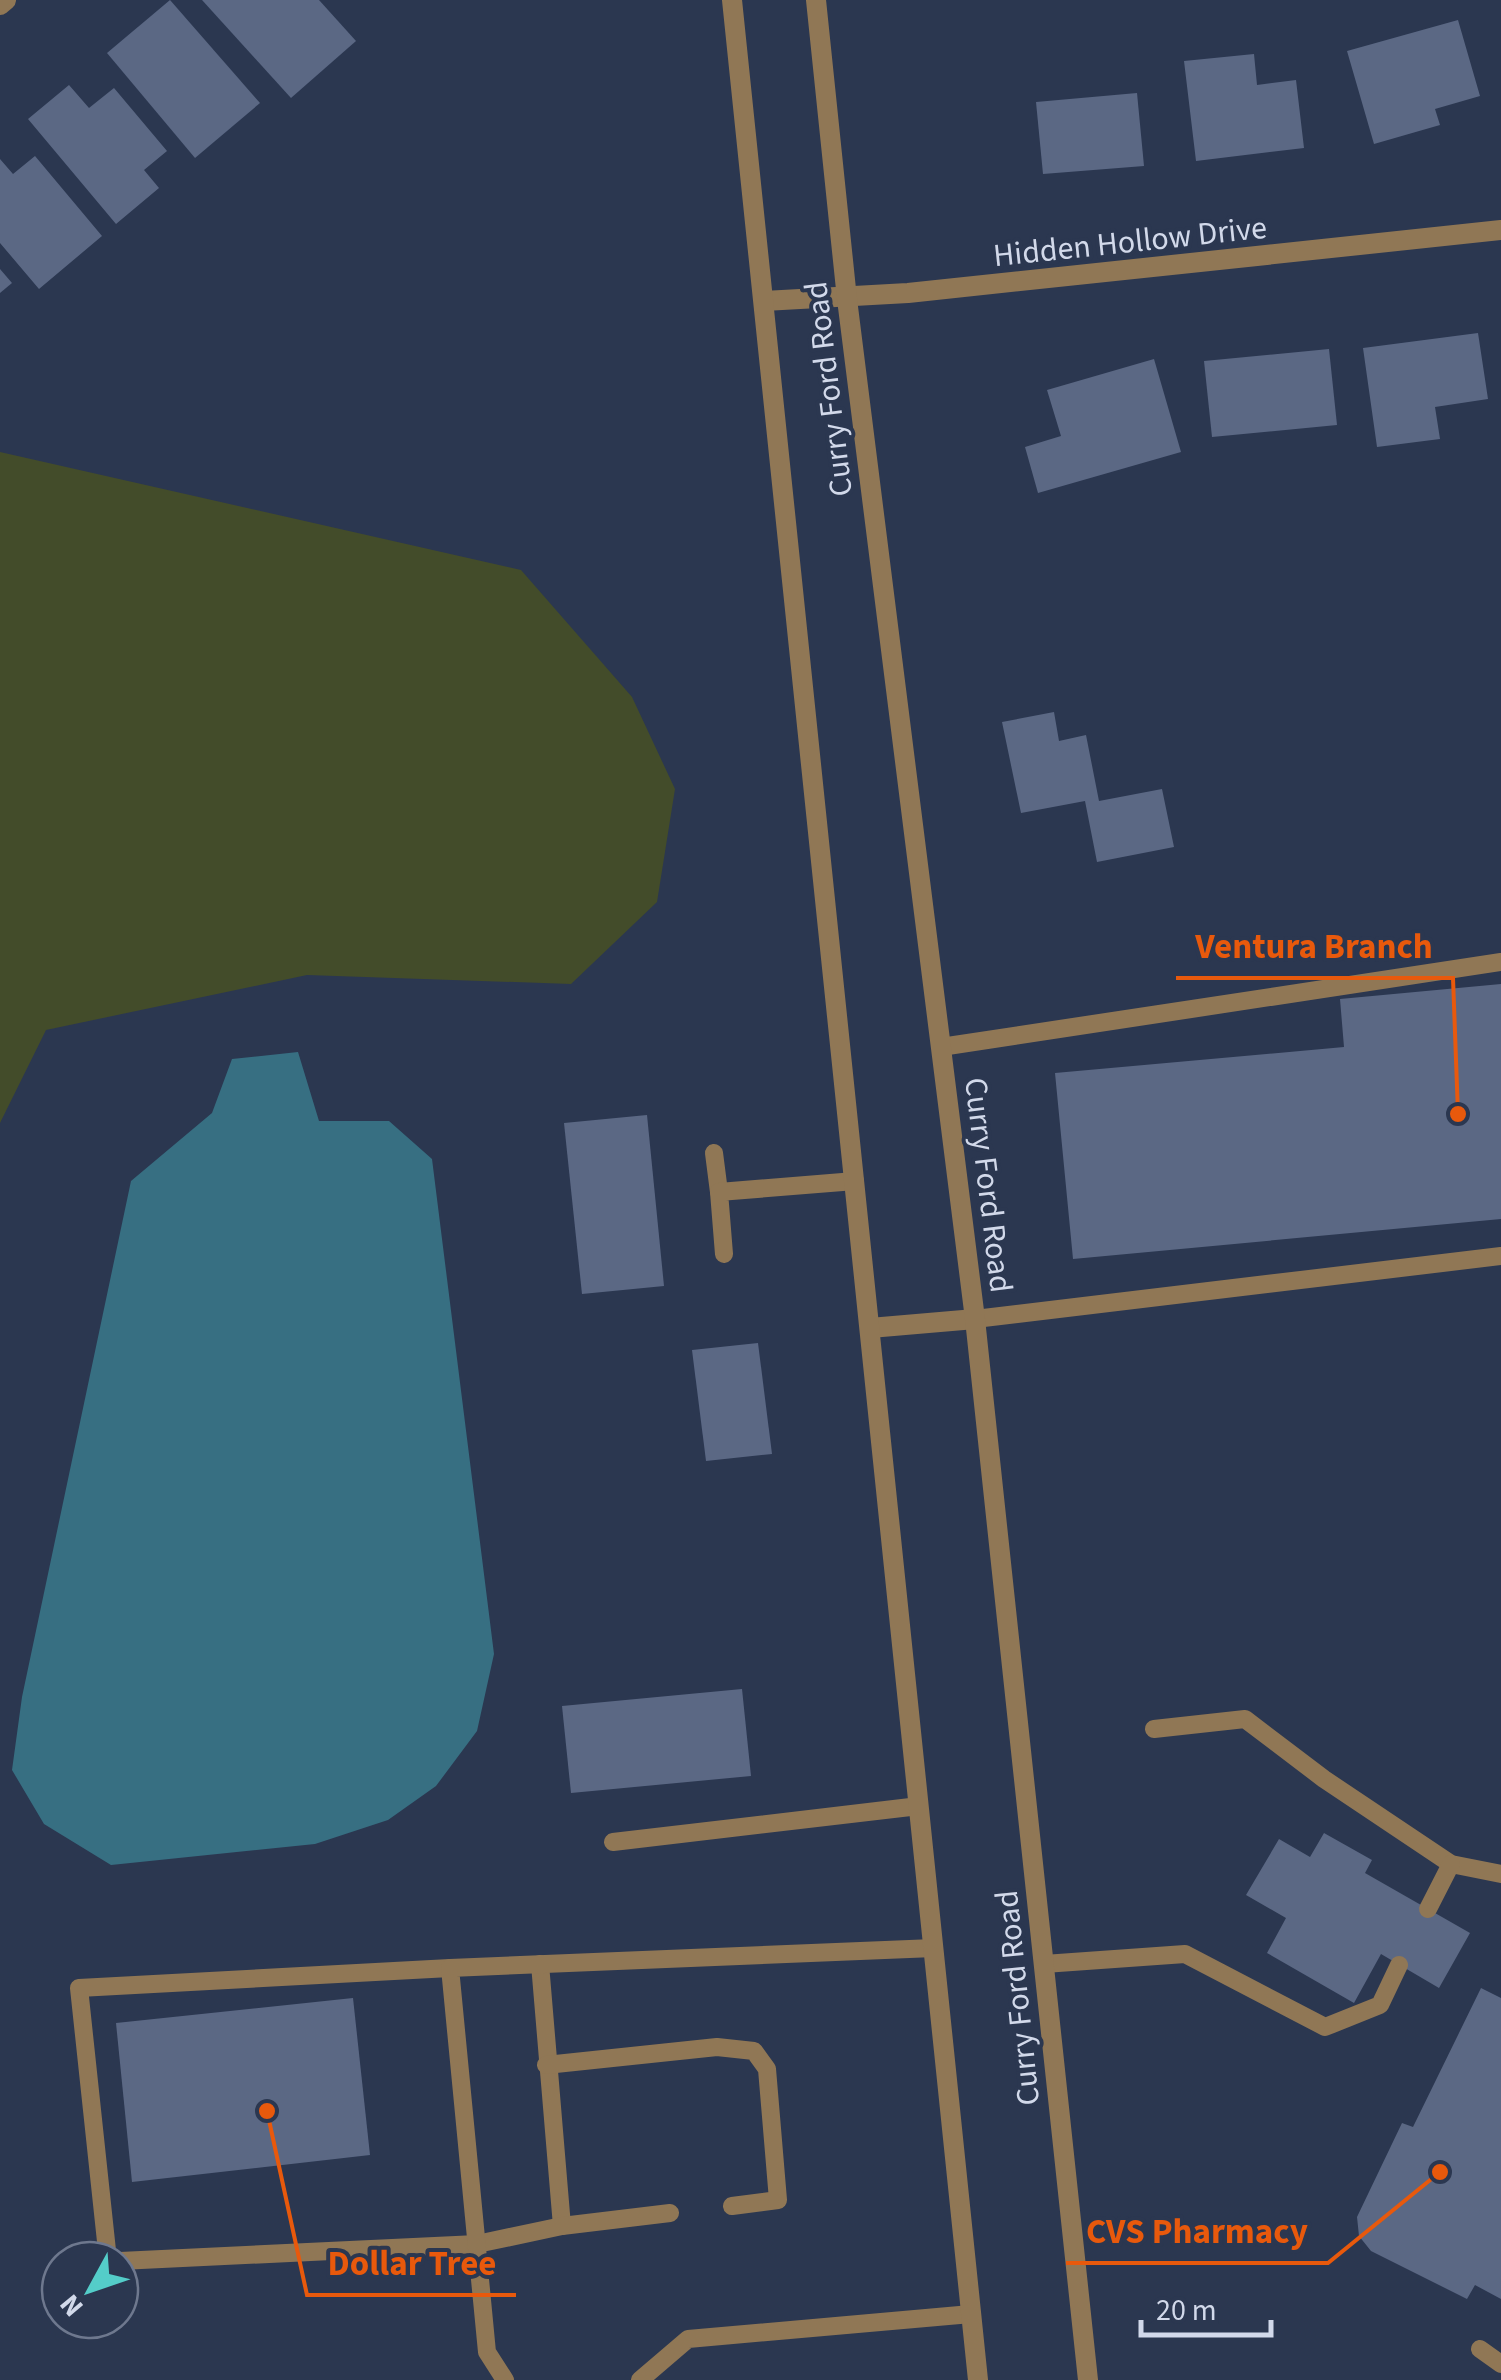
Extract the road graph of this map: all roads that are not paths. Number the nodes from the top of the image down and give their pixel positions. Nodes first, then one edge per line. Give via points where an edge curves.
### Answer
1 (6, 0) edge
2 (732, 0) edge
3 (816, 0) edge
4 (0, 5) edge
5 (1501, 230) edge
6 (847, 299) junction
7 (764, 301) junction
8 (1501, 962) edge
9 (941, 1047) junction
10 (714, 1153) dead end
11 (855, 1181) junction
12 (719, 1192) junction
13 (724, 1254) dead end
14 (1501, 1256) edge
15 (975, 1319) junction
16 (870, 1328) junction
17 (1154, 1729) dead end
18 (919, 1806) junction
19 (613, 1842) dead end
20 (1451, 1864) junction
21 (1501, 1874) edge
22 (1428, 1909) dead end
23 (934, 1948) junction
24 (540, 1964) junction
25 (1044, 1964) junction
26 (1399, 1965) dead end
27 (450, 1968) junction
28 (546, 2064) junction
29 (732, 2206) dead end
30 (670, 2213) dead end
31 (562, 2226) junction
32 (106, 2240) edge
33 (477, 2244) junction
34 (140, 2260) edge
35 (972, 2314) junction
36 (1480, 2349) dead end
37 (1501, 2364) edge
38 (505, 2380) edge
39 (640, 2380) edge
40 (978, 2380) edge
41 (1088, 2380) edge

1 - 4 street
2 - 7 street, Curry Ford Road
3 - 6 street, Curry Ford Road
5 - 6 street, Hidden Hollow Drive
6 - 7 street, Hidden Hollow Drive
6 - 9 street, Curry Ford Road
7 - 11 street, Curry Ford Road
8 - 9 lane
9 - 15 street, Curry Ford Road
10 - 12 lane
11 - 12 lane
11 - 16 street, Curry Ford Road
12 - 13 lane
14 - 15 lane
15 - 16 street
15 - 25 street, Curry Ford Road
16 - 18 street, Curry Ford Road
17 - 20 lane via 1245,1719
18 - 19 lane
18 - 23 street, Curry Ford Road
20 - 21 lane
20 - 22 lane
23 - 24 lane
23 - 35 street, Curry Ford Road
24 - 27 lane
24 - 28 lane
25 - 26 lane via 1185,1954 1325,2027 1380,2005
25 - 41 street, Curry Ford Road
27 - 32 lane via 79,1988
27 - 33 lane
28 - 29 lane via 717,2047 754,2051 768,2069 778,2200
28 - 31 lane
30 - 31 lane
31 - 33 lane
33 - 34 lane
33 - 38 lane via 486,2352
35 - 39 lane via 688,2340
35 - 40 street, Curry Ford Road
36 - 37 lane

